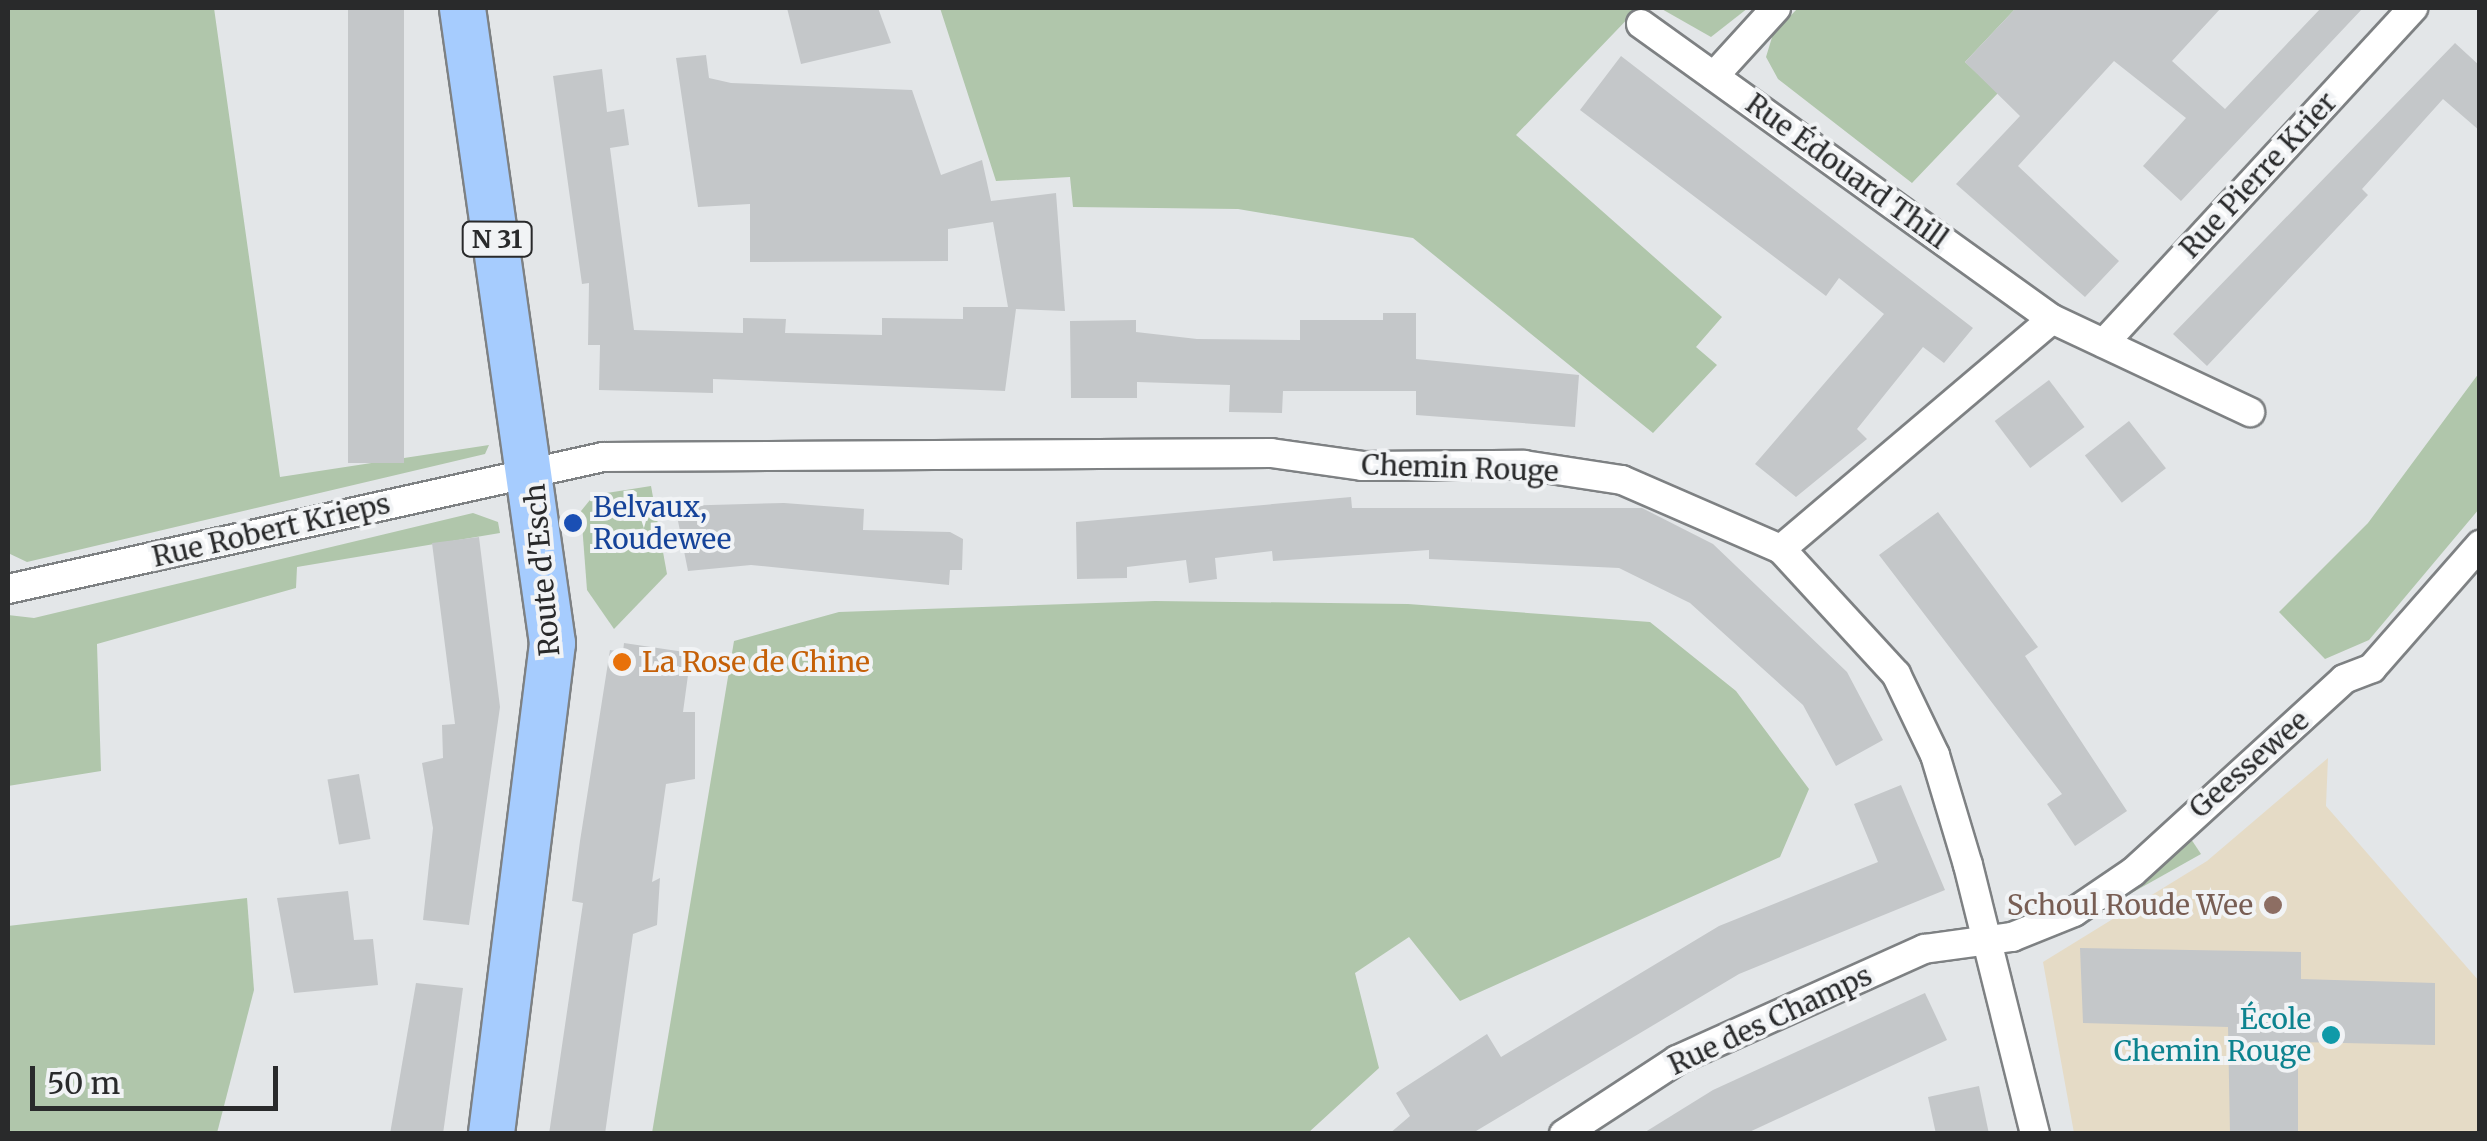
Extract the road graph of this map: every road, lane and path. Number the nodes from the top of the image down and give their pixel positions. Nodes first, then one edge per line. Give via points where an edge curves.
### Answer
1 (462, 8) edge
2 (1776, 8) edge
3 (2413, 8) edge
4 (1641, 24) dead end
5 (1714, 76) junction
6 (2052, 318) junction
7 (2104, 343) junction
8 (2250, 412) dead end
9 (534, 471) junction
10 (2480, 545) edge
11 (1780, 549) junction
12 (8, 589) edge
13 (1988, 936) junction
14 (492, 1134) edge
15 (1564, 1134) edge
16 (2035, 1134) edge

1 - 9 main road, Route d'Esch / N 31
2 - 5 street
3 - 7 street, Rue Pierre Krier
4 - 5 street, Rue Édouard Thill
5 - 6 street, Rue Édouard Thill
6 - 7 street
6 - 11 street
7 - 8 street
9 - 11 street, Chemin Rouge via 602,457 725,452 1271,453 1362,466 1524,465 1622,480
9 - 12 street, Rue Robert Krieps
9 - 14 main road, Route d'Esch / N 31 via 552,643 545,758
10 - 13 street, Geessewee via 2372,668 2344,678 2132,872 2045,927
11 - 13 street, Chemin Rouge via 1896,674 1935,755
13 - 15 street, Rue des Champs via 1924,949 1677,1060
13 - 16 street, Chemin Rouge

